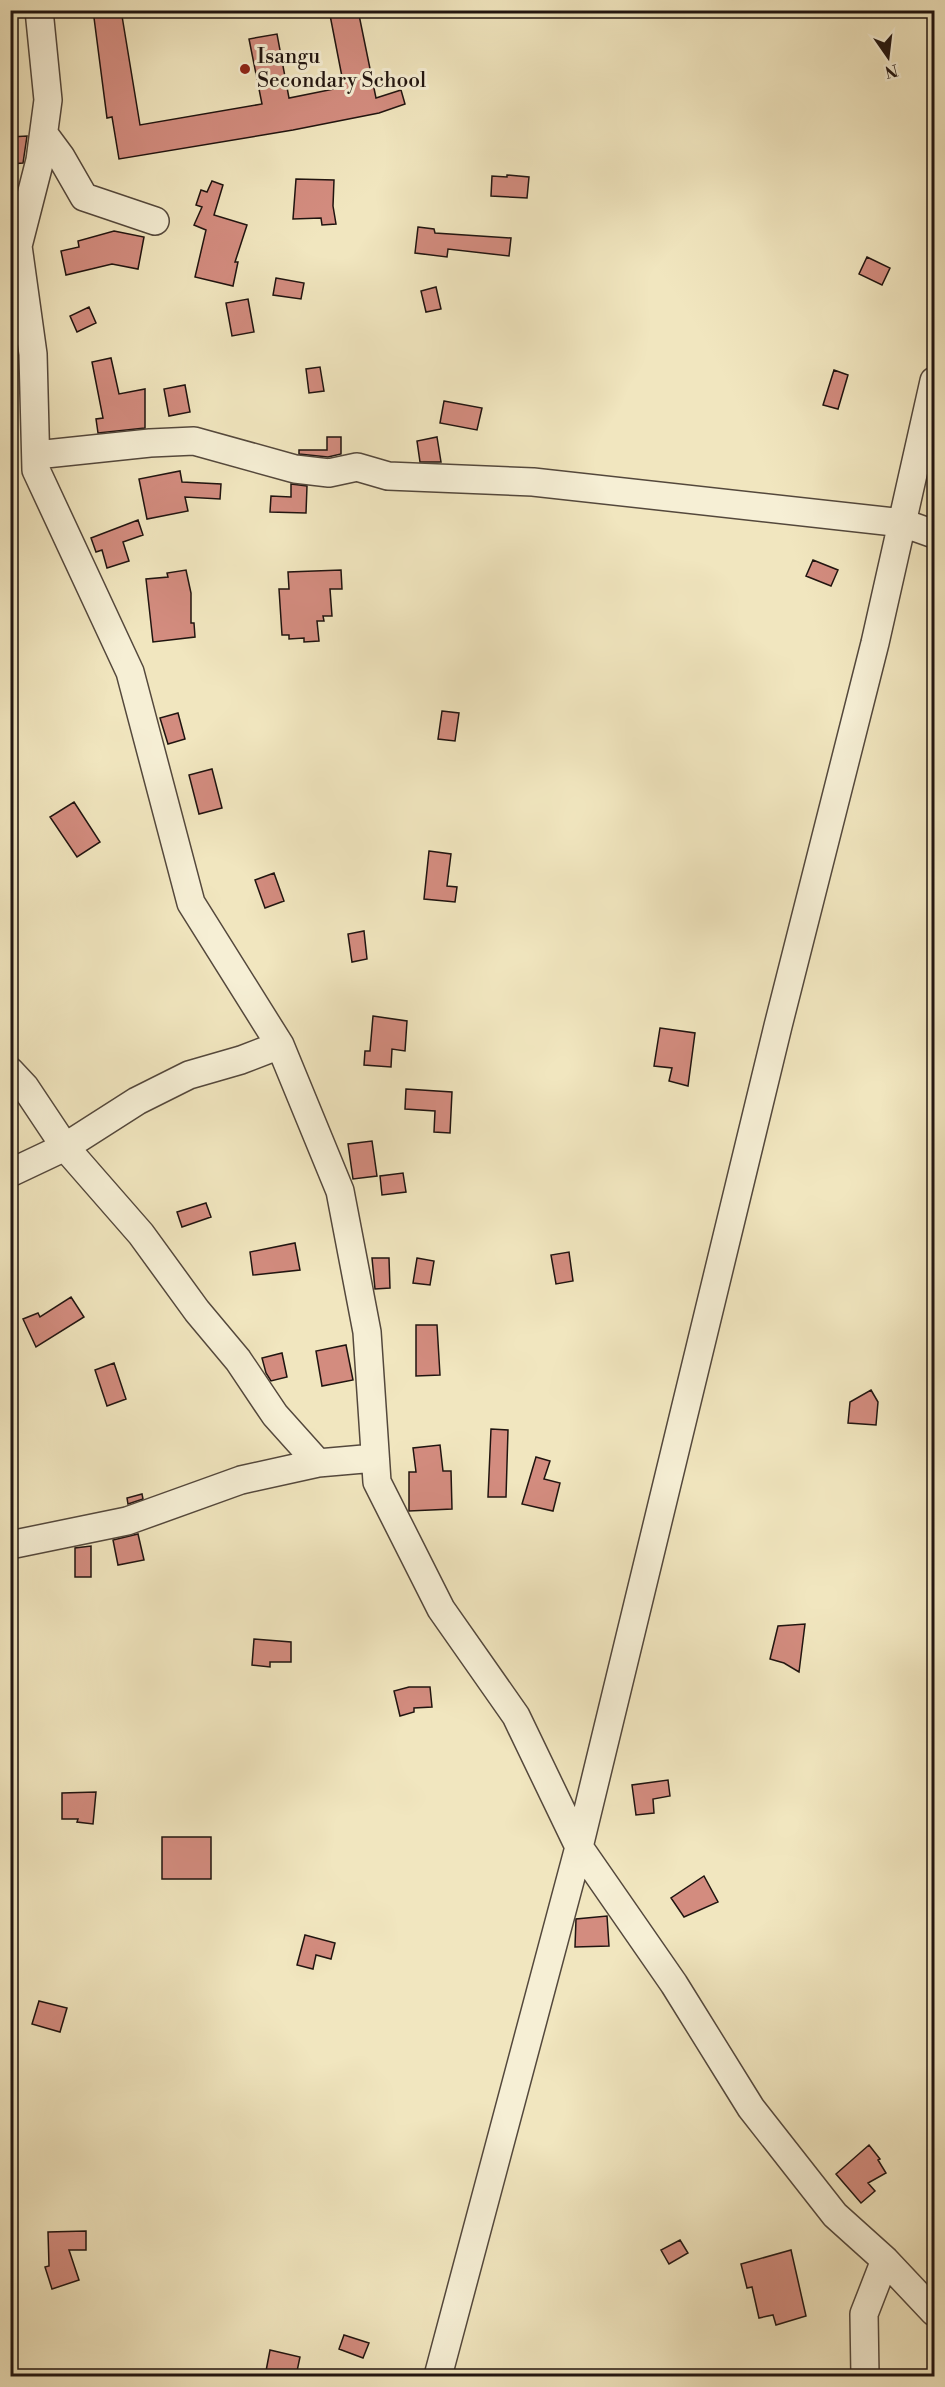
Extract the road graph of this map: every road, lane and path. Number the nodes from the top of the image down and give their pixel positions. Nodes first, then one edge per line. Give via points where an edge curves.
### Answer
1 (39, 10) edge
2 (44, 134) junction
3 (155, 221) dead end
4 (934, 381) edge
5 (36, 455) junction
6 (903, 523) junction
7 (934, 534) edge
8 (280, 1045) junction
9 (10, 1071) edge
10 (65, 1147) junction
11 (10, 1173) edge
12 (375, 1458) junction
13 (318, 1463) junction
14 (10, 1545) edge
15 (579, 1847) junction
16 (885, 2260) junction
17 (934, 2312) edge
18 (438, 2376) edge
19 (865, 2376) edge

1 - 2 street via 48,100
2 - 3 street via 84,197
2 - 5 street via 18,246 33,354
4 - 6 street
5 - 6 street via 194,441 296,469 328,472 357,467 388,476 533,482
5 - 8 street via 36,470 130,672 191,903
6 - 7 street
6 - 15 street
8 - 10 street via 189,1075 137,1101
8 - 12 street via 340,1191 367,1332
9 - 10 street
10 - 11 street
10 - 13 street via 141,1234 275,1415
12 - 13 street
12 - 15 street via 377,1482 441,1609 516,1716
13 - 14 street via 241,1480 127,1521
15 - 16 street via 674,1984 751,2108 835,2216
15 - 18 street
16 - 17 street
16 - 19 street via 864,2314

